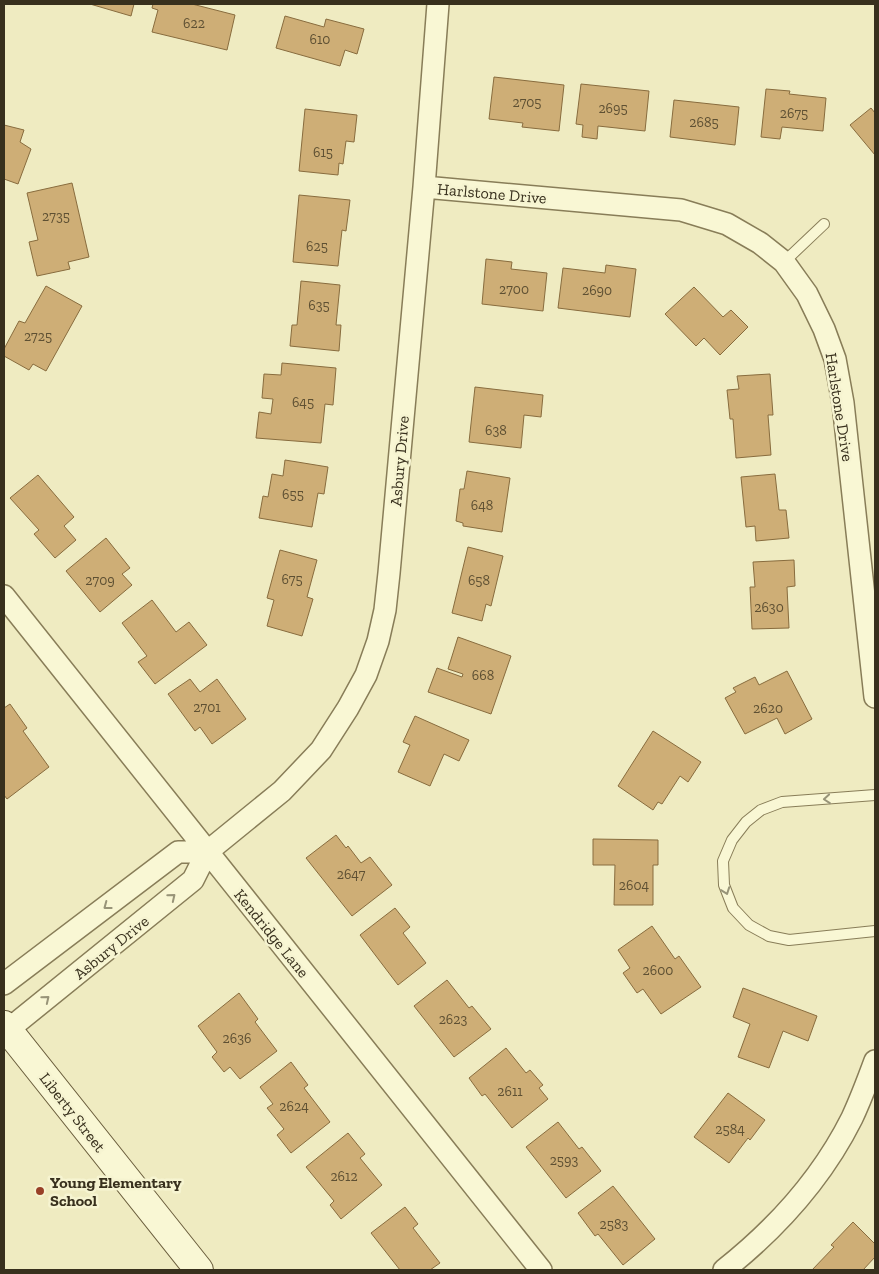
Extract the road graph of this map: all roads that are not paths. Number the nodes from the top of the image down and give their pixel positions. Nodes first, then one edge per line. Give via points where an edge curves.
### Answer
1 (438, 4) edge
2 (424, 187) junction
3 (824, 224) dead end
4 (784, 262) junction
5 (869, 574) edge
6 (4, 596) edge
7 (875, 697) edge
8 (875, 795) edge
9 (208, 852) junction
10 (875, 931) edge
11 (4, 984) edge
12 (5, 1029) edge
13 (875, 1061) edge
14 (199, 1270) edge
15 (541, 1270) edge
16 (724, 1270) edge

1 - 2 street, Asbury Drive
2 - 4 street, Harlstone Drive via 681,210 727,224
2 - 9 street, Asbury Drive via 389,573 378,641 366,675 321,750 282,791
3 - 4 lane
4 - 5 street, Harlstone Drive via 808,294 835,359
5 - 7 street, Harlstone Drive
6 - 9 street, Kendridge Lane
8 -> 10 lane via 782,802 761,810 732,840 724,861 724,886 733,908 749,925 769,936 789,940
9 -> 11 street, Asbury Drive via 178,852
12 -> 9 street, Asbury Drive via 193,880
9 - 15 street, Kendridge Lane
12 - 14 street, Liberty Street
13 - 16 street via 851,1119 808,1187 766,1235

